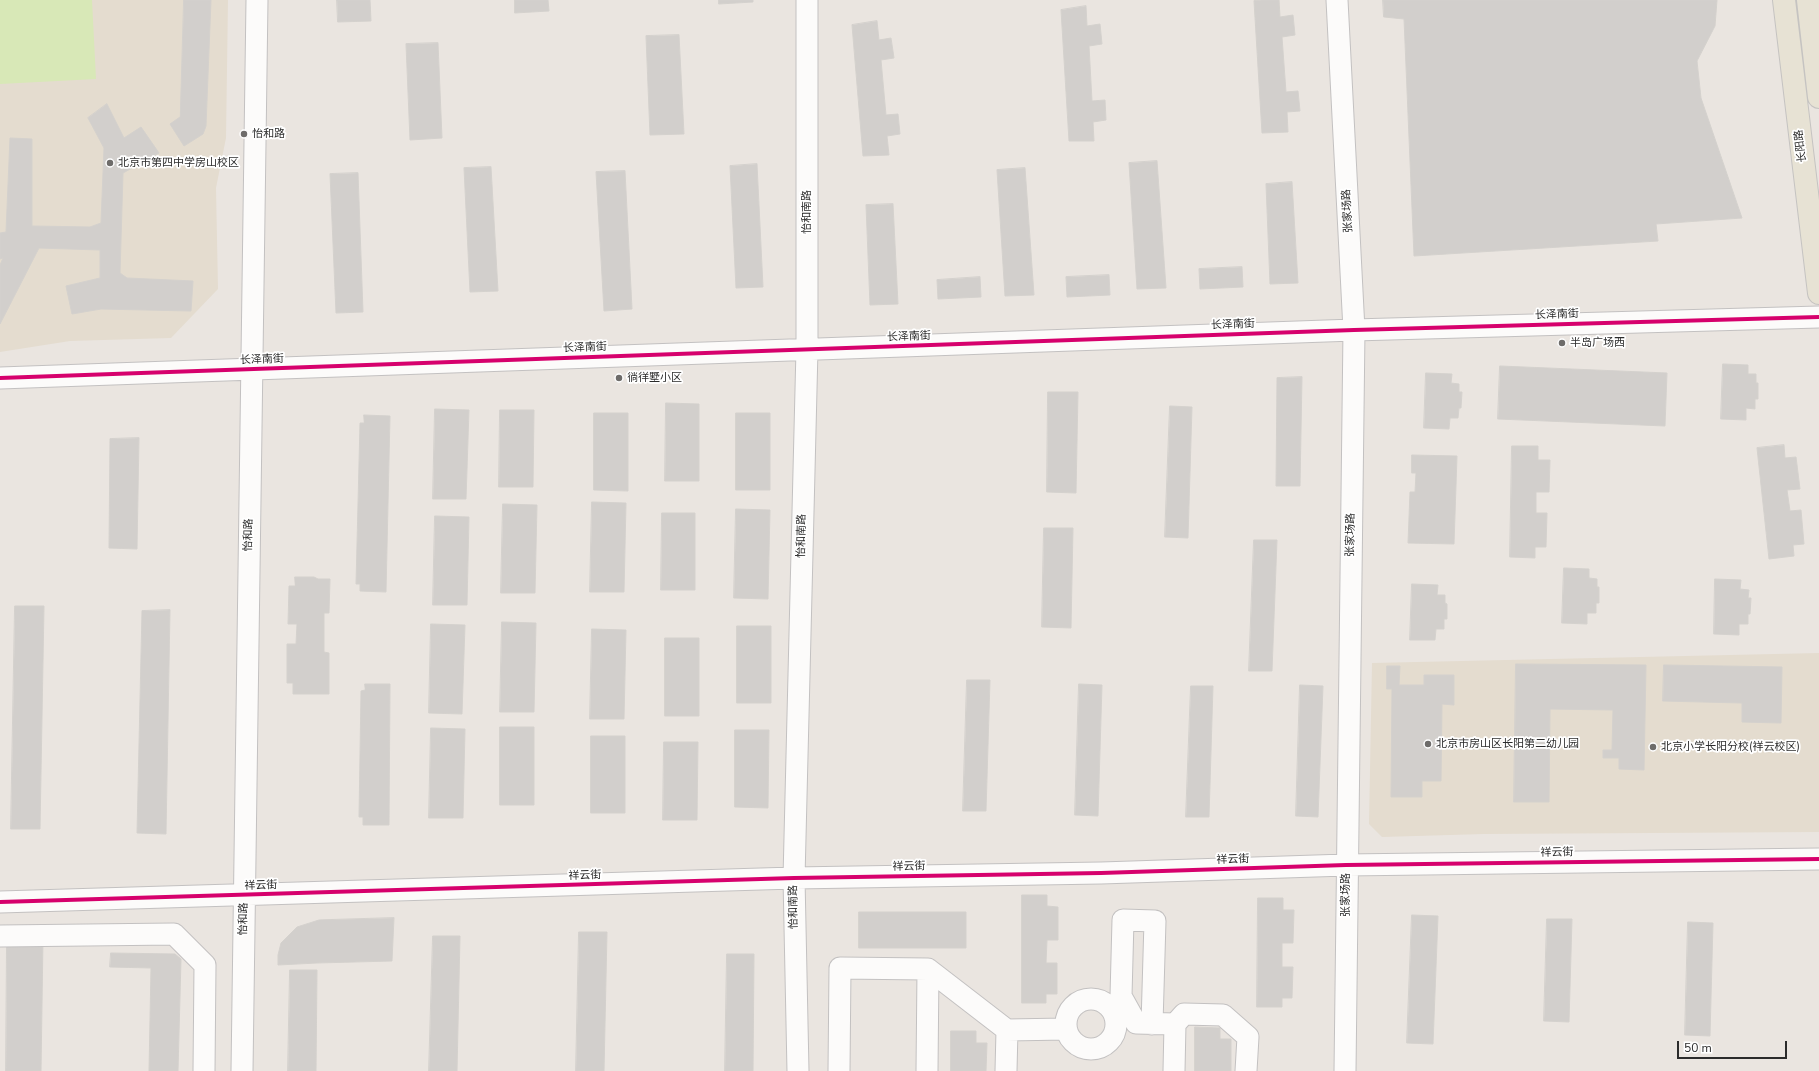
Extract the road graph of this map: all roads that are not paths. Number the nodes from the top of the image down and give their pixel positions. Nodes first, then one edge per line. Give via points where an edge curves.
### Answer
1 (257, 0) edge
2 (807, 0) edge
3 (1337, 0) edge
4 (1784, 0) edge
5 (1808, 0) edge
6 (1819, 97) edge
7 (1819, 293) edge
8 (1819, 317) edge
9 (1354, 330) junction
10 (807, 349) junction
11 (251, 369) junction
12 (0, 378) edge
13 (1819, 858) edge
14 (1346, 866) junction
15 (794, 878) junction
16 (244, 895) junction
17 (0, 902) edge
18 (0, 936) edge
19 (928, 969) junction
20 (1123, 1015) junction
21 (1152, 1024) junction
22 (1174, 1024) junction
23 (1066, 1029) junction
24 (1007, 1030) junction
25 (204, 1071) edge
26 (242, 1071) edge
27 (798, 1071) edge
28 (839, 1071) edge
29 (927, 1071) edge
30 (1006, 1071) edge
31 (1174, 1071) edge
32 (1246, 1071) edge
33 (1345, 1071) edge

1 - 11 street, 怡和路
2 - 10 street, 怡和南路
3 - 9 street, 张家场路
4 - 7 main road, 长阳路
5 - 6 main road
8 - 9 street, 长泽南街
9 - 10 street, 长泽南街
9 - 14 street, 张家场路
10 - 11 street, 长泽南街
10 - 15 street, 怡和南路
11 - 12 street, 长泽南街
11 - 16 street, 怡和路
13 - 14 street, 祥云街
14 - 15 street, 祥云街
14 - 33 street, 张家场路
15 - 16 street, 祥云街
15 - 27 street, 怡和南路
16 - 17 street, 祥云街
16 - 26 street, 怡和路
18 - 25 street via 174,934 205,965
19 - 24 street
19 - 28 street via 840,968
19 - 29 street
20 - 21 street via 1136,1023
20 - 21 street via 1123,920 1155,921
20 - 23 street via 1108,1005 1093,999 1085,999 1072,1007 1068,1014
20 - 23 street via 1113,1036 1104,1046 1092,1050 1075,1044 1069,1038
21 - 22 street
22 - 31 street
22 - 32 street via 1184,1014 1223,1015 1248,1037
23 - 24 street
24 - 30 street

